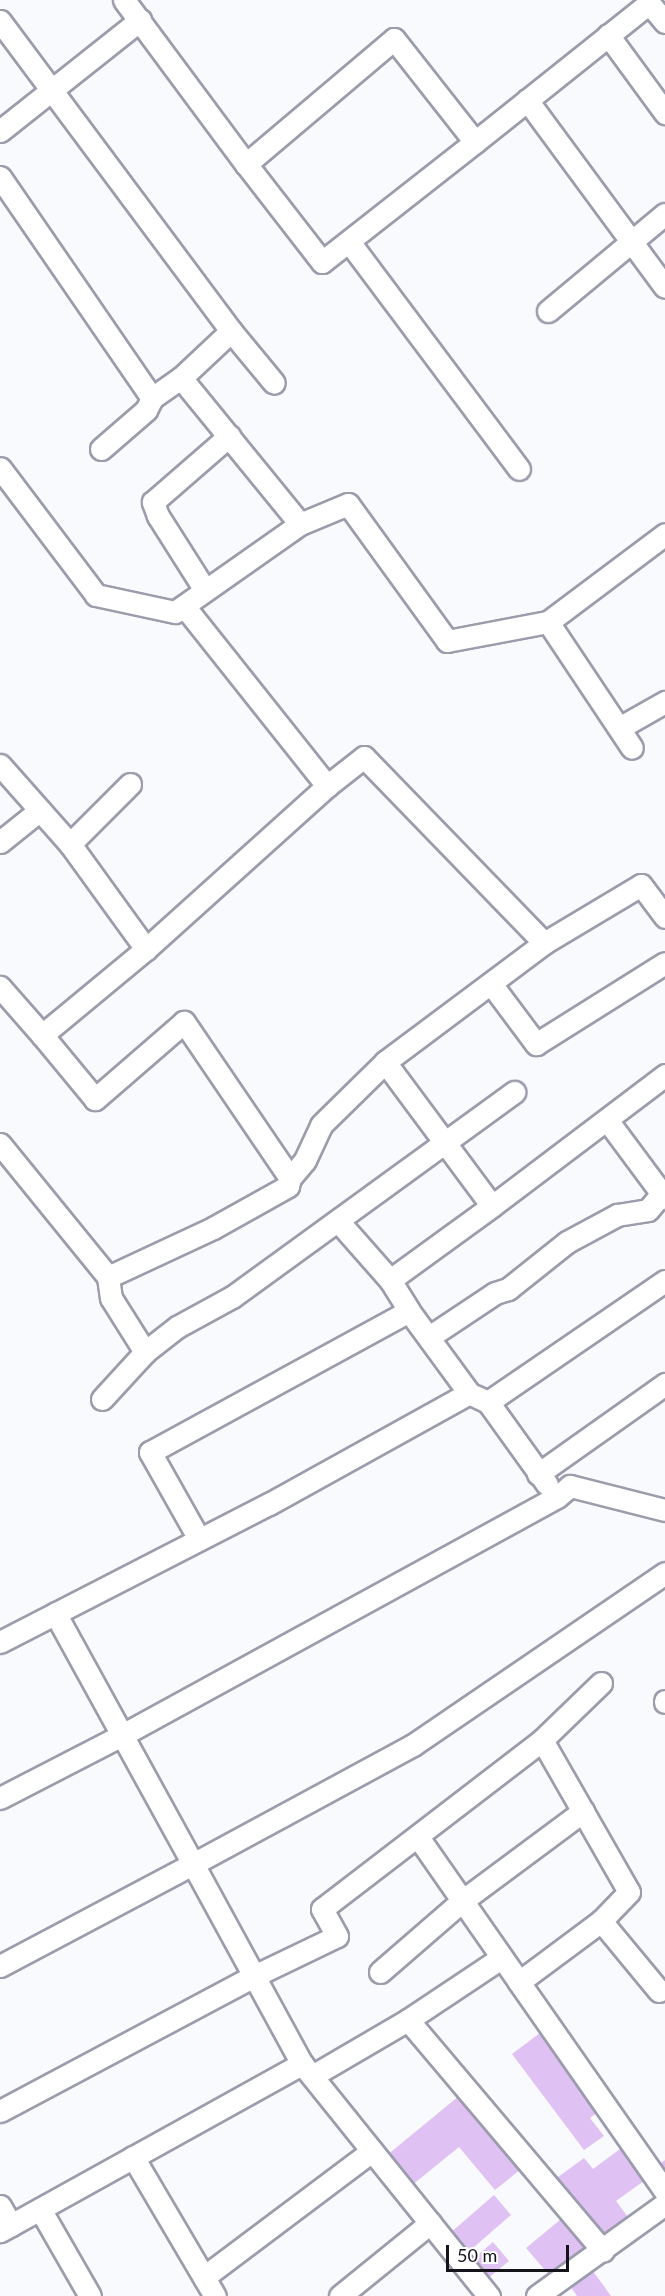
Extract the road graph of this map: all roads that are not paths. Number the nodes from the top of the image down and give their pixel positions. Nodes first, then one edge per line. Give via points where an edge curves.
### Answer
1 (124, 0) edge
2 (648, 1) edge
3 (140, 20) junction
4 (0, 21) edge
5 (665, 22) edge
6 (609, 35) junction
7 (50, 91) junction
8 (527, 100) junction
9 (665, 113) edge
10 (0, 131) edge
11 (475, 142) junction
12 (246, 164) junction
13 (0, 177) edge
14 (665, 214) edge
15 (631, 241) junction
16 (350, 243) junction
17 (665, 287) edge
18 (548, 311) dead end
19 (231, 331) junction
20 (181, 378) junction
21 (274, 382) dead end
22 (152, 399) junction
23 (229, 436) junction
24 (101, 450) dead end
25 (0, 468) edge
26 (519, 469) dead end
27 (7, 493) edge
28 (300, 524) junction
29 (665, 534) edge
30 (205, 590) junction
31 (184, 606) junction
32 (548, 622) junction
33 (665, 702) edge
34 (619, 728) junction
35 (632, 748) dead end
36 (0, 765) edge
37 (130, 784) dead end
38 (327, 786) junction
39 (40, 810) junction
40 (0, 842) edge
41 (70, 844) junction
42 (665, 917) edge
43 (544, 943) junction
44 (146, 949) junction
45 (665, 963) edge
46 (492, 985) junction
47 (0, 987) edge
48 (42, 1035) junction
49 (385, 1062) junction
50 (665, 1075) edge
51 (514, 1092) dead end
52 (607, 1120) junction
53 (447, 1143) junction
54 (0, 1144) edge
55 (290, 1178) junction
56 (664, 1193) edge
57 (492, 1206) junction
58 (338, 1221) junction
59 (108, 1277) junction
60 (390, 1280) junction
61 (665, 1281) edge
62 (409, 1311) junction
63 (429, 1337) junction
64 (146, 1352) junction
65 (665, 1384) edge
66 (479, 1397) junction
67 (102, 1398) dead end
68 (538, 1474) junction
69 (557, 1497) junction
70 (665, 1510) edge
71 (199, 1539) junction
72 (665, 1573) edge
73 (55, 1613) junction
74 (0, 1642) edge
75 (601, 1683) dead end
76 (124, 1734) junction
77 (542, 1740) junction
78 (0, 1798) edge
79 (583, 1811) junction
80 (418, 1837) junction
81 (193, 1864) junction
82 (462, 1901) junction
83 (601, 1921) junction
84 (501, 1958) junction
85 (0, 1966) edge
86 (380, 1972) dead end
87 (254, 1976) junction
88 (519, 1982) junction
89 (659, 1991) dead end
90 (408, 2020) junction
91 (307, 2070) junction
92 (0, 2111) edge
93 (372, 2151) junction
94 (133, 2157) junction
95 (665, 2190) edge
96 (665, 2204) edge
97 (0, 2206) edge
98 (40, 2209) junction
99 (430, 2223) junction
100 (5, 2228) edge
101 (603, 2251) junction
102 (204, 2277) junction
103 (90, 2296) edge
104 (215, 2296) edge
105 (340, 2296) edge
106 (489, 2296) edge
107 (537, 2296) edge

1 - 3 street
2 - 5 street
2 - 6 street
3 - 7 street
3 - 12 street
4 - 7 street
6 - 8 street
6 - 9 street
7 - 10 street
7 - 19 street
8 - 11 street
8 - 15 street
11 - 12 street via 394,39
11 - 16 street
12 - 16 street via 322,262
13 - 22 street
14 - 15 street
15 - 17 street
15 - 18 street
16 - 26 street
19 - 20 street
19 - 21 street
20 - 22 street
20 - 23 street
22 - 24 street via 146,410
23 - 28 street
23 - 30 street via 153,502
25 - 27 street
27 - 31 street via 96,596 175,612
28 - 30 street
28 - 32 street via 348,504 447,641
29 - 32 street
30 - 31 street
31 - 38 street
32 - 34 street
33 - 34 street
34 - 35 street
36 - 39 street
37 - 41 street
38 - 43 street via 364,758
38 - 44 street
39 - 40 street
39 - 41 street
41 - 44 street
42 - 43 street via 641,885
43 - 46 street
44 - 48 street
45 - 46 street via 536,1044
46 - 49 street
47 - 48 street
48 - 55 street via 95,1098 184,1022
49 - 53 street
49 - 55 street via 321,1125 305,1160
50 - 52 street
51 - 53 street
52 - 56 street
52 - 57 street
53 - 57 street
53 - 58 street
54 - 59 street
55 - 59 street via 288,1186 213,1228
56 - 63 street via 648,1210 617,1215 567,1242 508,1289 495,1293
57 - 60 street
58 - 60 street
58 - 64 street via 232,1297 177,1327
59 - 64 street via 111,1298
60 - 62 street
61 - 66 street
62 - 63 street
62 - 71 street via 150,1452
63 - 66 street
64 - 67 street
65 - 68 street
66 - 68 street
66 - 71 street
68 - 69 street
69 - 70 street via 570,1486
69 - 76 street
71 - 73 street
72 - 81 street via 413,1744
73 - 74 street
73 - 76 street
75 - 77 street
76 - 78 street
76 - 81 street
77 - 79 street
77 - 80 street
79 - 82 street
79 - 83 street via 629,1892
80 - 82 street
80 - 87 street via 322,1909 337,1936
81 - 85 street
81 - 87 street
82 - 84 street
82 - 86 street
83 - 88 street
83 - 89 street
84 - 88 street
84 - 90 street
87 - 91 street
87 - 92 street
88 - 95 street
90 - 91 street
90 - 101 street
91 - 93 street
91 - 94 street
93 - 99 street
93 - 102 street
94 - 98 street
94 - 102 street
96 - 101 street
97 - 100 street
98 - 100 street
98 - 103 street
99 - 105 street
99 - 106 street
101 - 107 street
102 - 104 street

